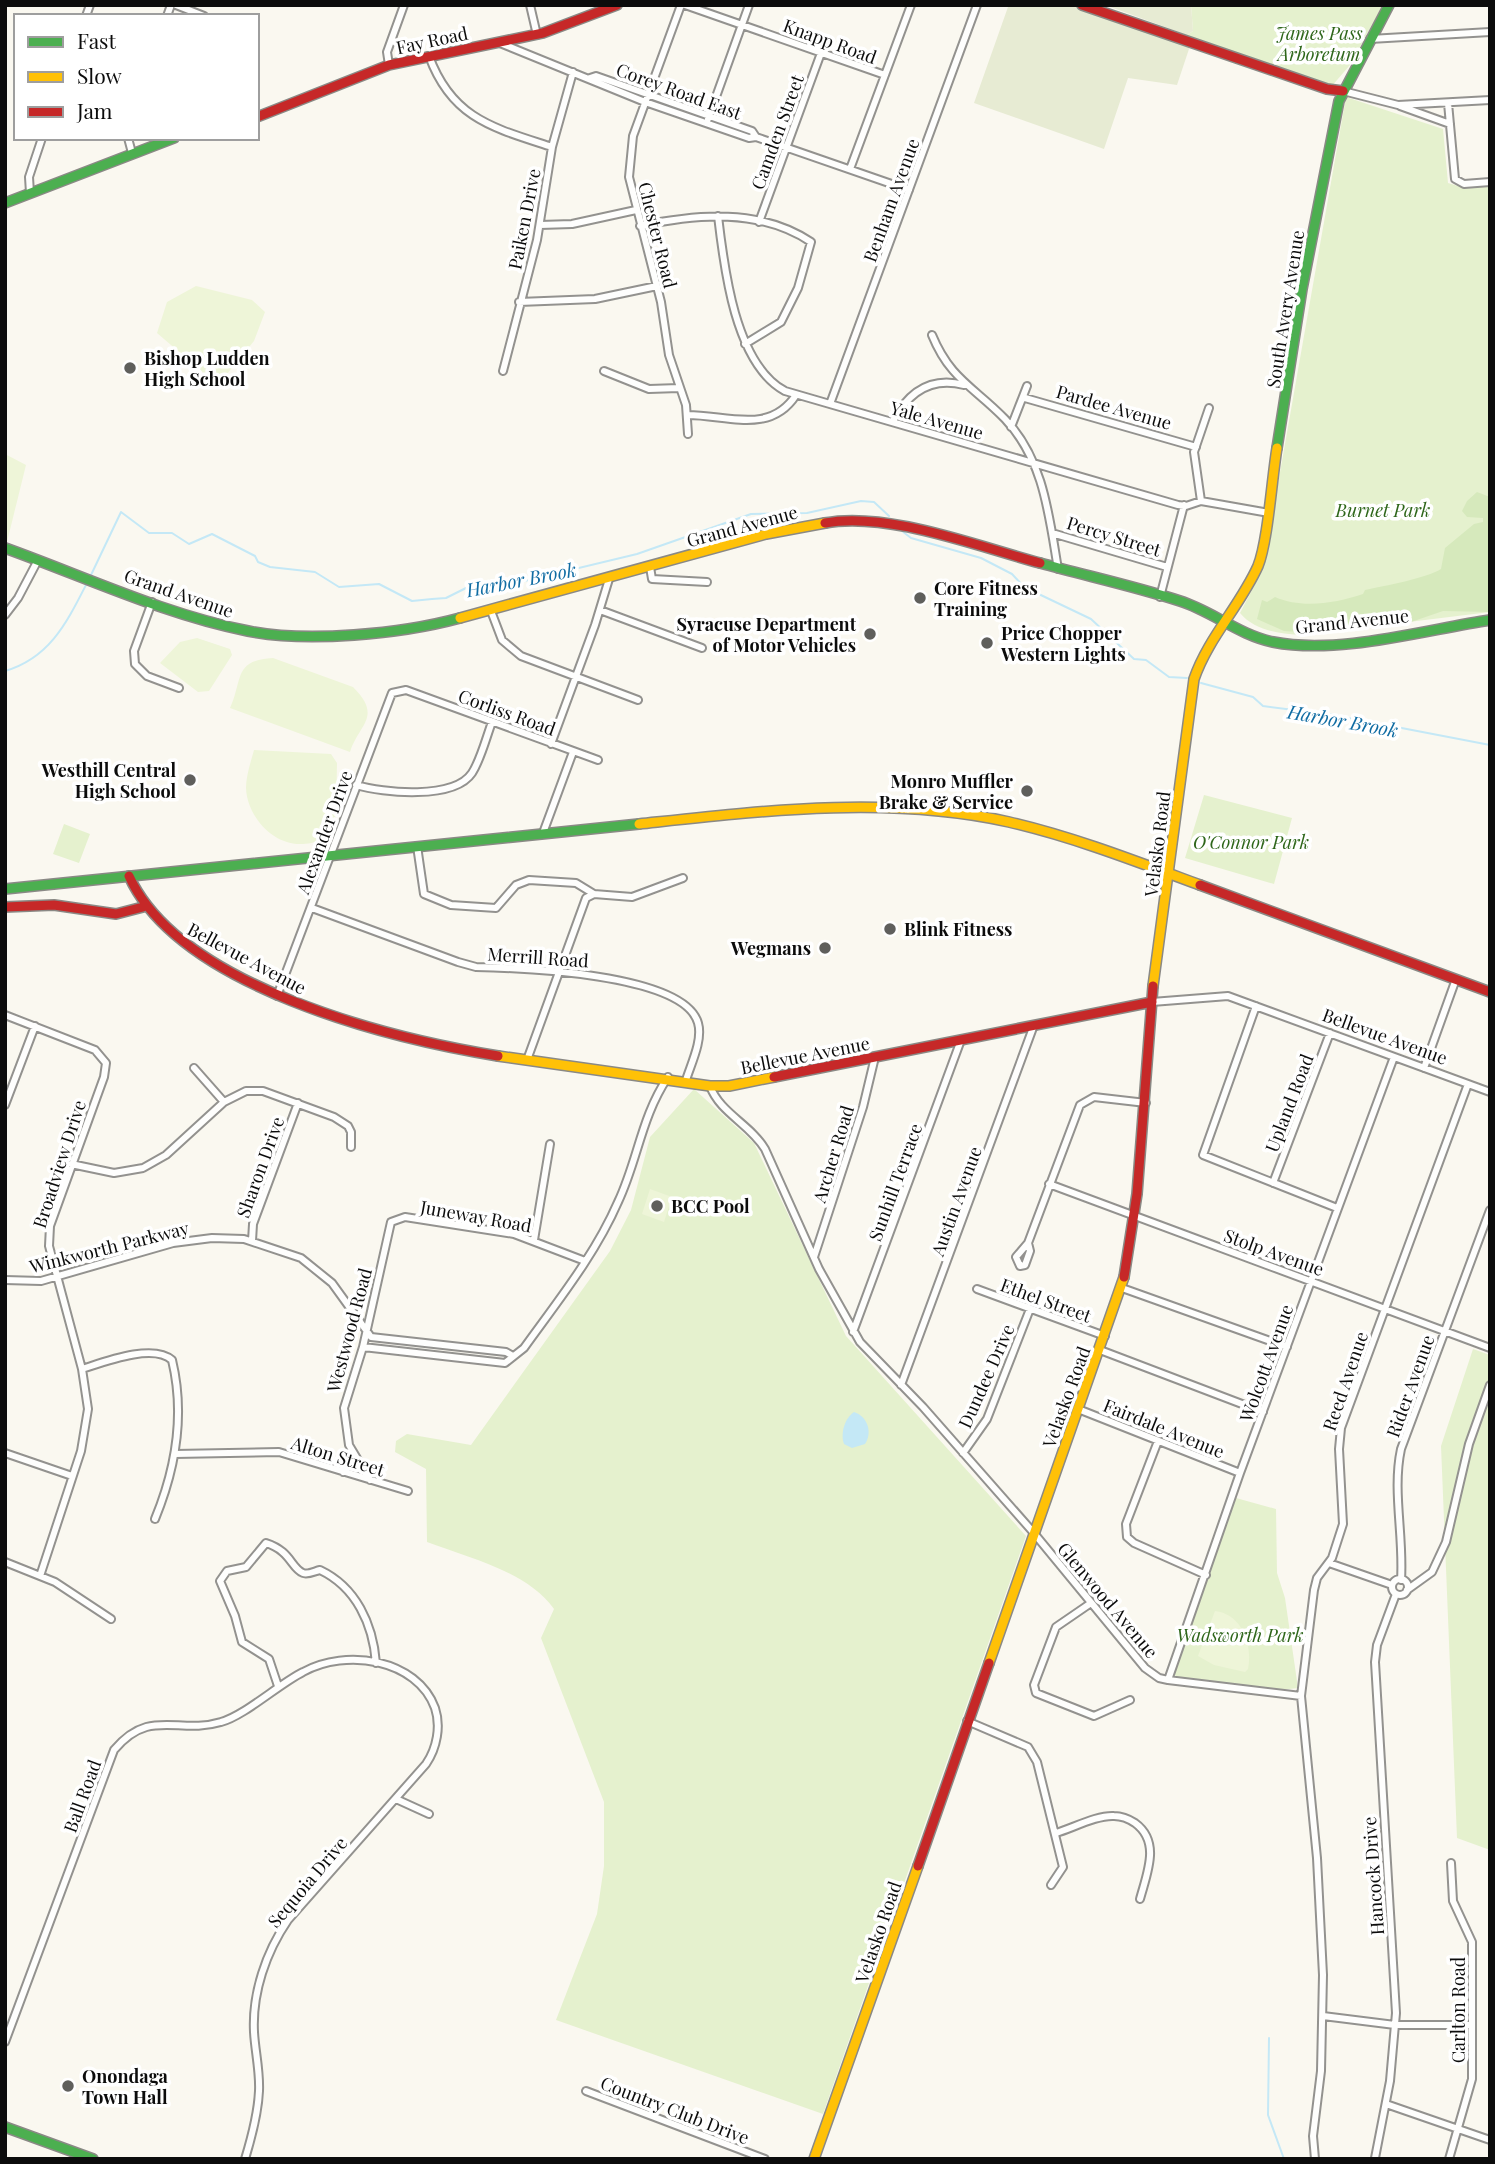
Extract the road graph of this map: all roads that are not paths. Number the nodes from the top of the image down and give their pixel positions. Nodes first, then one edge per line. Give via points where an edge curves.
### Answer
1 (173, 5) edge
2 (404, 5) edge
3 (530, 5) edge
4 (617, 5) edge
5 (683, 5) edge
6 (749, 5) edge
7 (911, 5) edge
8 (977, 5) edge
9 (1082, 5) edge
10 (1389, 5) edge
11 (198, 14) edge
12 (742, 24) junction
13 (1490, 32) edge
14 (537, 35) junction
15 (1370, 39) junction
16 (500, 43) junction
17 (821, 52) junction
18 (429, 56) junction
19 (389, 65) junction
20 (573, 72) junction
21 (885, 75) junction
22 (590, 78) junction
23 (1343, 91) junction
24 (648, 94) junction
25 (1490, 100) edge
26 (645, 102) junction
27 (1448, 103) junction
28 (1398, 105) junction
29 (259, 116) edge
30 (707, 120) junction
31 (1450, 124) junction
32 (41, 140) edge
33 (129, 140) edge
34 (168, 140) edge
35 (552, 147) junction
36 (786, 148) junction
37 (132, 153) junction
38 (850, 169) junction
39 (1490, 182) edge
40 (909, 190) junction
41 (30, 193) junction
42 (7, 200) edge
43 (636, 210) junction
44 (718, 216) junction
45 (759, 222) junction
46 (540, 225) junction
47 (640, 226) junction
48 (657, 286) junction
49 (519, 302) junction
50 (932, 335) dead end
51 (746, 344) junction
52 (503, 371) dead end
53 (604, 371) dead end
54 (965, 385) junction
55 (1027, 386) dead end
56 (679, 388) junction
57 (796, 396) junction
58 (1025, 398) junction
59 (830, 404) junction
60 (1209, 408) dead end
61 (688, 415) junction
62 (893, 421) junction
63 (1011, 427) junction
64 (688, 434) dead end
65 (1196, 447) junction
66 (1034, 463) junction
67 (1201, 501) junction
68 (1184, 505) junction
69 (1269, 513) junction
70 (1052, 533) junction
71 (5, 548) edge
72 (38, 560) junction
73 (1167, 566) junction
74 (650, 567) junction
75 (1058, 569) junction
76 (609, 579) junction
77 (707, 582) dead end
78 (1160, 597) junction
79 (152, 602) junction
80 (600, 610) junction
81 (491, 611) junction
82 (5, 615) edge
83 (1490, 620) edge
84 (1226, 621) junction
85 (702, 648) dead end
86 (576, 678) junction
87 (178, 688) dead end
88 (406, 690) joint
89 (638, 700) dead end
90 (492, 722) junction
91 (551, 744) junction
92 (573, 752) junction
93 (597, 760) dead end
94 (356, 785) junction
95 (543, 833) junction
96 (417, 846) junction
97 (331, 855) junction
98 (1169, 874) junction
99 (129, 876) junction
100 (683, 878) dead end
101 (5, 889) edge
102 (594, 894) junction
103 (5, 907) edge
104 (143, 907) junction
105 (312, 908) junction
106 (559, 970) junction
107 (1456, 979) junction
108 (1490, 992) edge
109 (277, 996) junction
110 (1152, 1002) junction
111 (1256, 1006) junction
112 (5, 1015) edge
113 (1034, 1025) junction
114 (35, 1026) junction
115 (1330, 1033) junction
116 (961, 1040) junction
117 (1394, 1056) junction
118 (875, 1057) junction
119 (527, 1060) junction
120 (194, 1068) dead end
121 (1424, 1068) junction
122 (668, 1077) junction
123 (686, 1080) junction
124 (1468, 1084) junction
125 (710, 1086) junction
126 (1490, 1092) edge
127 (224, 1102) junction
128 (298, 1103) junction
129 (1146, 1103) junction
130 (5, 1105) edge
131 (550, 1144) dead end
132 (351, 1147) dead end
133 (71, 1164) junction
134 (1273, 1183) junction
135 (1049, 1184) junction
136 (1337, 1208) junction
137 (1490, 1210) edge
138 (1135, 1215) junction
139 (400, 1217) joint
140 (252, 1241) junction
141 (534, 1241) junction
142 (1028, 1243) dead end
143 (814, 1257) junction
144 (584, 1261) junction
145 (56, 1276) junction
146 (5, 1280) edge
147 (1311, 1281) junction
148 (1122, 1288) junction
149 (977, 1289) dead end
150 (1030, 1308) junction
151 (1385, 1309) junction
152 (1445, 1331) junction
153 (853, 1332) junction
154 (366, 1334) junction
155 (1105, 1336) junction
156 (363, 1347) junction
157 (1287, 1347) junction
158 (1490, 1348) edge
159 (1100, 1350) junction
160 (513, 1356) junction
161 (82, 1369) junction
162 (901, 1385) junction
163 (1490, 1385) edge
164 (1079, 1409) junction
165 (1263, 1412) junction
166 (1158, 1441) junction
167 (5, 1453) edge
168 (963, 1453) junction
169 (175, 1454) junction
170 (354, 1456) junction
171 (344, 1472) junction
172 (1240, 1473) junction
173 (72, 1476) junction
174 (370, 1480) junction
175 (408, 1492) dead end
176 (155, 1519) dead end
177 (1033, 1532) junction
178 (5, 1563) edge
179 (1329, 1563) junction
180 (1206, 1575) junction
181 (40, 1576) junction
182 (1401, 1580) junction
183 (1392, 1586) junction
184 (1407, 1590) junction
185 (1396, 1594) junction
186 (1091, 1603) junction
187 (111, 1619) dead end
188 (376, 1663) junction
189 (1168, 1680) junction
190 (278, 1686) junction
191 (1301, 1696) junction
192 (1130, 1700) dead end
193 (967, 1721) junction
194 (396, 1799) junction
195 (429, 1814) dead end
196 (1056, 1833) junction
197 (1451, 1863) dead end
198 (1051, 1885) dead end
199 (1140, 1899) dead end
200 (1323, 2016) junction
201 (1395, 2025) junction
202 (1472, 2025) junction
203 (5, 2042) edge
204 (586, 2091) dead end
205 (1386, 2104) junction
206 (5, 2127) edge
207 (1458, 2130) junction
208 (1490, 2140) edge
209 (753, 2157) edge
210 (1375, 2158) edge
211 (93, 2159) edge
212 (245, 2159) edge
213 (765, 2159) edge
214 (814, 2159) edge
215 (1315, 2159) edge
216 (1449, 2159) edge

1 - 11 street
2 - 19 street via 387,52
3 - 14 street
4 - 14 street, Fay Road
5 - 12 street, Knapp Road
5 - 24 street, Chester Road
6 - 12 street
7 - 21 street
8 - 40 street, Benham Avenue
9 - 23 street
10 - 15 street, South Avery Avenue
12 - 17 street, Knapp Road
12 - 30 street
13 - 15 street
14 - 16 street, Fay Road
15 - 23 street, South Avery Avenue
16 - 18 street, Fay Road
16 - 20 street, Corey Road East
17 - 21 street, Knapp Road
17 - 36 street, Camden Street
18 - 19 street, Fay Road
18 - 35 street via 445,89 476,119
19 - 29 street, Fay Road
20 - 22 street, Corey Road East
20 - 35 street, Paiken Drive
21 - 38 street
22 - 24 street, Corey Road East via 596,76
22 - 26 street, Corey Road East
23 - 28 street
23 - 69 street, South Avery Avenue via 1303,289
24 - 26 street, Chester Road
24 - 30 street, Corey Road East
25 - 27 street
26 - 30 street, Corey Road East
26 - 43 street, Chester Road via 628,160
27 - 28 street
27 - 31 street
28 - 31 street
30 - 36 street, Corey Road East via 752,131 756,137
31 - 39 street via 1455,179 1464,184
32 - 41 street via 29,177
33 - 37 street
34 - 37 street
35 - 46 street, Paiken Drive
36 - 38 street, Corey Road East
36 - 45 street, Camden Street
37 - 41 street
38 - 40 street, Corey Road East
40 - 59 street, Benham Avenue
41 - 42 street
43 - 46 street via 572,224
43 - 47 street, Chester Road
44 - 45 street
44 - 47 street
44 - 51 street, Yale Avenue via 725,267
45 - 51 street via 810,241 811,248 786,315 776,328
46 - 49 street, Paiken Drive
47 - 48 street, Chester Road
48 - 49 street via 595,299
48 - 56 street, Chester Road
49 - 52 street, Paiken Drive
50 - 54 street via 942,359
51 - 57 street, Yale Avenue via 764,375
53 - 56 street via 649,389
54 - 62 street via 942,382 925,386 902,404
54 - 63 street
55 - 58 street
56 - 61 street, Chester Road
57 - 59 street, Yale Avenue
57 - 61 street via 787,408 767,419
58 - 63 street
58 - 65 street, Pardee Avenue
59 - 62 street, Yale Avenue
60 - 65 street
61 - 64 street, Chester Road
62 - 66 street, Yale Avenue
63 - 66 street
65 - 67 street
66 - 68 street, Yale Avenue
66 - 70 street
67 - 68 street, Yale Avenue
67 - 69 street, Yale Avenue
68 - 73 street
69 - 84 street, South Avery Avenue via 1259,563
70 - 73 street, Percy Street
70 - 75 street
71 - 72 street, Grand Avenue
72 - 79 street, Grand Avenue
72 - 82 street
73 - 78 street
74 - 75 street, Grand Avenue via 766,534 839,520 891,523
74 - 76 street, Grand Avenue
74 - 77 street via 652,579
75 - 78 street, Grand Avenue
76 - 80 street
76 - 81 street, Grand Avenue
78 - 84 street, Grand Avenue
79 - 81 street, Grand Avenue via 226,627 297,637 411,629
79 - 87 street via 133,658 147,676
80 - 85 street
80 - 86 street
81 - 86 street via 508,648
83 - 84 street, Grand Avenue via 1304,645 1261,639
84 - 98 street, Velasko Road via 1202,656 1194,679
86 - 89 street
86 - 91 street
88 - 90 street, Corliss Road
88 - 94 street, Alexander Drive via 395,690 387,700
90 - 91 street, Corliss Road
90 - 94 street via 473,771 464,782 397,793
91 - 92 street, Corliss Road
92 - 93 street, Corliss Road
92 - 95 street
94 - 97 street, Alexander Drive
95 - 96 street
95 - 98 street via 817,807 908,808 1010,822
96 - 97 street
96 - 102 street via 424,894 438,902 496,908 516,885 529,880 576,883
97 - 99 street
97 - 105 street, Alexander Drive
98 - 107 street
98 - 110 street, Velasko Road
99 - 101 street
99 - 104 street, Bellevue Avenue
100 - 102 street via 638,896
102 - 106 street via 586,898
103 - 104 street via 54,905 116,914
104 - 109 street, Bellevue Avenue via 173,936
105 - 106 street, Merrill Road via 476,967
105 - 109 street, Alexander Drive
106 - 119 street
106 - 123 street, Merrill Road via 605,976 686,1006 699,1030
107 - 108 street
107 - 121 street
109 - 119 street, Bellevue Avenue via 385,1033
110 - 111 street, Bellevue Avenue via 1220,995
110 - 113 street, Bellevue Avenue
110 - 129 street, Velasko Road
111 - 115 street, Bellevue Avenue
111 - 134 street via 1203,1155
112 - 114 street
113 - 116 street, Bellevue Avenue
113 - 162 street, Austin Avenue
114 - 130 street
114 - 133 street, Broadview Drive via 95,1050 106,1063
115 - 117 street, Bellevue Avenue
115 - 134 street, Upland Road
116 - 118 street, Bellevue Avenue
116 - 153 street, Sunhill Terrace
117 - 121 street, Bellevue Avenue
117 - 136 street, Wolcott Avenue
118 - 125 street, Bellevue Avenue
118 - 143 street, Archer Road
119 - 122 street, Bellevue Avenue
120 - 127 street
121 - 124 street, Bellevue Avenue
122 - 123 street, Bellevue Avenue
122 - 144 street via 650,1106 618,1203
123 - 125 street, Bellevue Avenue
124 - 126 street, Bellevue Avenue
124 - 151 street, Reed Avenue
125 - 143 street, Glenwood Avenue via 717,1102 758,1138
127 - 128 street via 258,1090
127 - 133 street via 166,1155 143,1168 114,1173
128 - 132 street via 348,1126
128 - 140 street, Sharon Drive via 253,1224
129 - 135 street via 1097,1097 1082,1102
129 - 138 street, Velasko Road
131 - 141 street
133 - 145 street, Broadview Drive via 50,1226
134 - 136 street
135 - 138 street, Stolp Avenue
135 - 142 street
136 - 147 street, Wolcott Avenue
137 - 152 street, Rider Avenue
138 - 147 street, Stolp Avenue
138 - 148 street, Velasko Road
139 - 141 street, Juneway Road
139 - 154 street, Westwood Road via 388,1229
140 - 145 street, Winkworth Parkway via 212,1238 173,1243
140 - 154 street, Winkworth Parkway via 289,1252 321,1274
141 - 144 street, Juneway Road
143 - 153 street, Glenwood Avenue
144 - 160 street via 524,1348
145 - 146 street, Winkworth Parkway
145 - 161 street, Broadview Drive
147 - 151 street, Stolp Avenue
147 - 157 street, Wolcott Avenue
148 - 155 street, Velasko Road
148 - 157 street
149 - 150 street, Ethel Street
150 - 155 street, Ethel Street
150 - 168 street, Dundee Drive via 987,1419
151 - 152 street, Stolp Avenue
151 - 179 street, Reed Avenue via 1341,1428 1343,1524
152 - 158 street, Stolp Avenue
152 - 182 street, Rider Avenue via 1398,1464 1404,1553
153 - 162 street, Glenwood Avenue
154 - 156 street, Westwood Road
154 - 160 street
155 - 159 street, Velasko Road
156 - 160 street via 505,1363
156 - 170 street, Westwood Road via 344,1408
157 - 165 street, Wolcott Avenue
159 - 164 street, Velasko Road
159 - 165 street
161 - 169 street via 151,1352 172,1360 178,1428
161 - 173 street, Broadview Drive via 88,1409
162 - 168 street, Glenwood Avenue
163 - 184 street via 1469,1444 1446,1542 1432,1572
164 - 166 street, Fairdale Avenue
164 - 177 street, Velasko Road
165 - 172 street, Wolcott Avenue
166 - 172 street, Fairdale Avenue
166 - 180 street via 1126,1533 1134,1543
167 - 173 street
168 - 177 street, Glenwood Avenue
169 - 171 street, Alton Street via 264,1450
169 - 176 street
170 - 171 street
170 - 174 street, Westwood Road
171 - 174 street, Alton Street
172 - 180 street, Wolcott Avenue
173 - 181 street, Broadview Drive
174 - 175 street, Alton Street
177 - 186 street, Glenwood Avenue
177 - 193 street, Velasko Road
178 - 181 street
179 - 183 street
179 - 191 street, Reed Avenue via 1314,1590
180 - 189 street, Wolcott Avenue
181 - 187 street
182 - 183 street
182 - 184 street
183 - 185 street
184 - 185 street
185 - 201 street, Hancock Drive via 1375,1662
186 - 189 street, Glenwood Avenue via 1145,1668
186 - 192 street via 1056,1627 1034,1685 1036,1693 1094,1716
188 - 190 street, Ball Road via 329,1663
188 - 190 street via 367,1622 346,1587 320,1570 300,1572 285,1551 266,1544 246,1567 222,1575 221,1588 242,1642 269,1659
188 - 194 street, Sequoia Drive via 417,1679 436,1712 438,1731 429,1759
189 - 191 street, Glenwood Avenue
190 - 203 street, Ball Road via 225,1721 145,1726 114,1750
191 - 200 street via 1317,1858
193 - 196 street via 1028,1747 1037,1762
193 - 214 street, Velasko Road
194 - 195 street
194 - 212 street, Sequoia Drive via 288,1920 273,1946 256,2004 259,2089
196 - 198 street via 1063,1867
196 - 199 street via 1113,1815 1142,1828 1150,1841 1151,1856
197 - 202 street, Carlton Road via 1453,1901 1472,1942
200 - 201 street
200 - 215 street
201 - 202 street
201 - 205 street, Hancock Drive
202 - 207 street, Carlton Road via 1472,2079
204 - 209 street, Country Club Drive
205 - 207 street
205 - 210 street, Hancock Drive
206 - 211 street
207 - 208 street
207 - 216 street, Carlton Road
209 - 213 street, Country Club Drive

